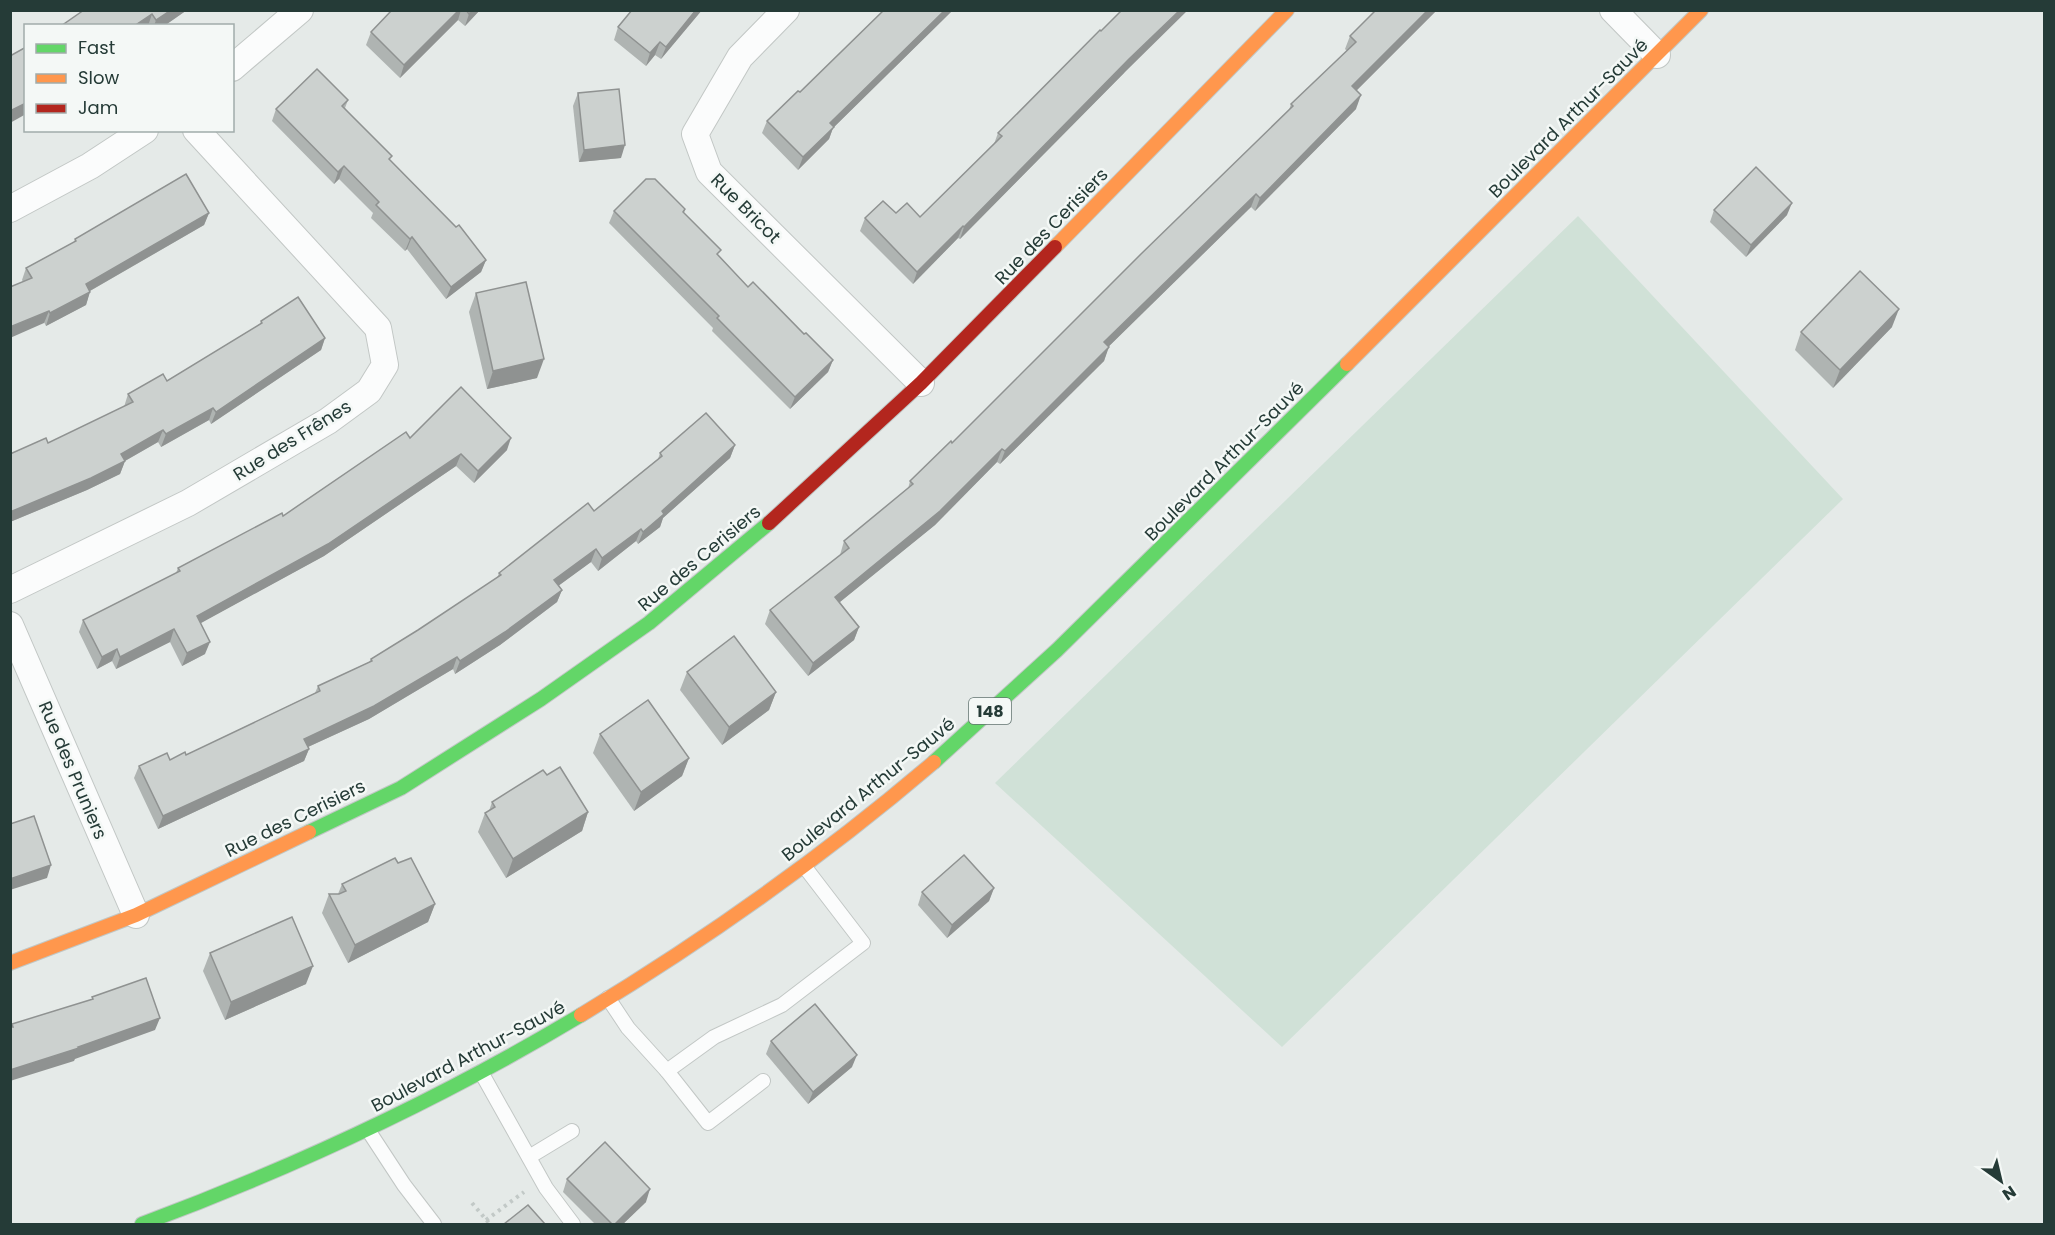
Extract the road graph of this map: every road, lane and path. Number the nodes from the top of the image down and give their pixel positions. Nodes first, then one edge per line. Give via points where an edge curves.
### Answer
1 (300, 10) edge
2 (786, 10) edge
3 (1287, 10) edge
4 (1612, 10) edge
5 (1701, 10) edge
6 (1657, 55) junction
7 (234, 66) edge
8 (142, 132) edge
9 (198, 132) edge
10 (10, 209) edge
11 (921, 383) junction
12 (10, 591) edge
13 (10, 625) edge
14 (804, 866) junction
15 (136, 915) junction
16 (10, 963) edge
17 (608, 998) junction
18 (667, 1071) junction
19 (481, 1072) junction
20 (763, 1081) dead end
21 (368, 1130) junction
22 (572, 1131) dead end
23 (529, 1157) junction
24 (542, 1180) junction
25 (472, 1203) dead end
26 (487, 1222) edge
27 (142, 1224) edge
28 (434, 1224) edge
29 (573, 1224) edge

1 - 7 street
2 - 11 street, Rue Bricot via 740,57 695,134 709,172
3 - 11 main road, Rue des Cerisiers
4 - 6 street
5 - 6 main road, Boulevard Arthur-Sauvé / 148
6 - 14 main road, Boulevard Arthur-Sauvé / 148 via 1035,670 903,788
8 - 10 street via 90,166
9 - 12 street, Rue des Frênes via 378,328 385,365 369,391 328,421 188,503
11 - 15 main road, Rue des Cerisiers via 749,542 649,623 541,699 401,788
13 - 15 street, Rue des Pruniers
14 - 17 main road, Boulevard Arthur-Sauvé / 148 via 703,938
14 - 18 lane via 863,943 782,1005 714,1037
15 - 16 main road, Rue des Cerisiers
17 - 18 lane via 628,1028
17 - 19 main road, Boulevard Arthur-Sauvé / 148
18 - 20 lane via 708,1123
19 - 21 main road, Boulevard Arthur-Sauvé / 148
19 - 23 lane
21 - 27 main road, Boulevard Arthur-Sauvé / 148 via 237,1188
21 - 28 lane
22 - 23 lane
23 - 24 lane
24 - 26 path
24 - 29 lane
25 - 26 path

